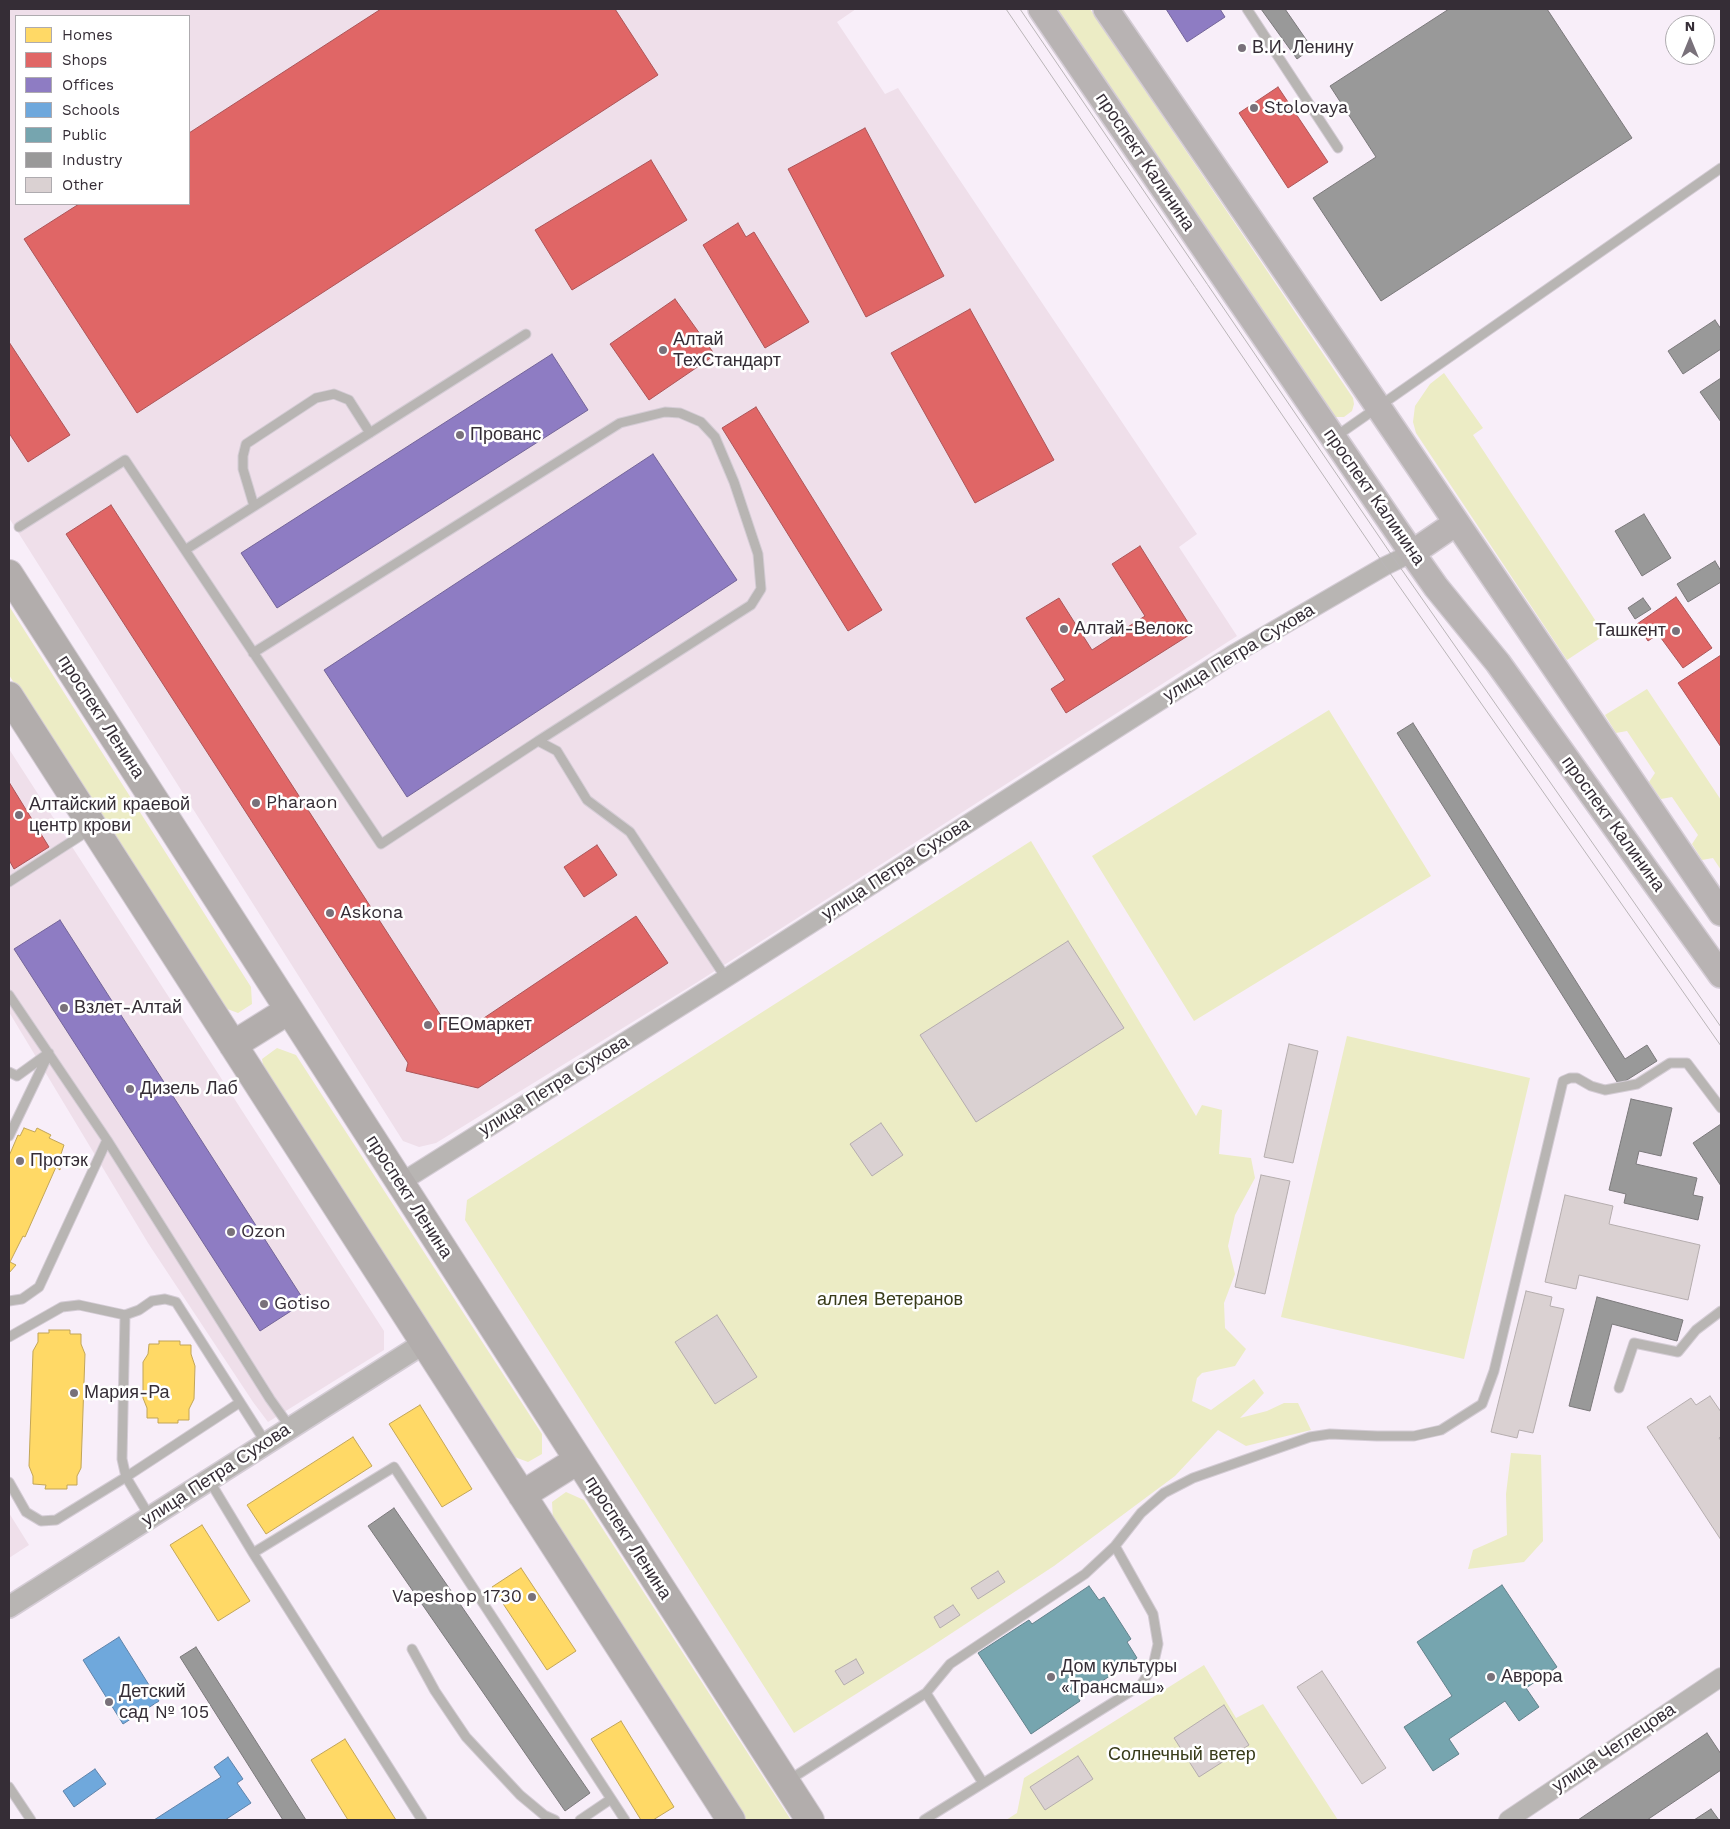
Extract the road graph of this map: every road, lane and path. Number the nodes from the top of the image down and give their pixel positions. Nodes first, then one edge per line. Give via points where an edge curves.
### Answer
1 (1041, 9) edge
2 (1106, 9) edge
3 (1247, 9) edge
4 (1338, 148) dead end
5 (1721, 168) edge
6 (526, 334) dead end
7 (1378, 407) junction
8 (370, 433) junction
9 (1333, 438) junction
10 (254, 506) junction
11 (1456, 523) junction
12 (19, 527) dead end
13 (185, 550) junction
14 (1404, 556) junction
15 (9, 574) edge
16 (253, 653) junction
17 (9, 696) edge
18 (538, 741) junction
19 (93, 828) junction
20 (9, 882) edge
21 (1721, 913) edge
22 (1721, 974) edge
23 (726, 978) junction
24 (9, 995) edge
25 (289, 1010) junction
26 (233, 1045) junction
27 (49, 1053) junction
28 (9, 1072) edge
29 (1721, 1108) edge
30 (9, 1136) edge
31 (107, 1140) junction
32 (400, 1183) junction
33 (9, 1301) edge
34 (1721, 1311) edge
35 (125, 1315) junction
36 (9, 1337) edge
37 (424, 1342) junction
38 (1618, 1388) dead end
39 (239, 1403) junction
40 (290, 1428) junction
41 (266, 1443) junction
42 (578, 1460) junction
43 (126, 1477) junction
44 (209, 1480) junction
45 (9, 1482) edge
46 (522, 1495) junction
47 (150, 1517) junction
48 (1115, 1546) junction
49 (253, 1553) junction
50 (9, 1607) edge
51 (412, 1649) dead end
52 (1721, 1677) edge
53 (926, 1693) junction
54 (786, 1782) junction
55 (983, 1783) junction
56 (9, 1787) edge
57 (611, 1800) junction
58 (31, 1820) edge
59 (422, 1820) edge
60 (555, 1820) edge
61 (580, 1820) edge
62 (624, 1820) edge
63 (731, 1820) edge
64 (810, 1820) edge
65 (924, 1820) edge
66 (1508, 1820) edge

1 - 9 main road, проспект Калинина
2 - 7 main road
3 - 4 lane
5 - 7 lane
6 - 8 lane
7 - 9 lane
7 - 11 main road
8 - 10 lane
8 - 10 lane via 349,400 334,394 316,398 246,444 243,469
9 - 14 main road, проспект Калинина
10 - 13 lane
11 - 14 main road
11 - 21 main road
12 - 13 lane via 125,460
13 - 16 lane
14 - 22 main road, проспект Калинина via 1436,587 1498,663
14 - 23 street, улица Петра Сухова via 1232,655
15 - 25 main road, проспект Ленина
16 - 18 lane via 381,844
16 - 18 lane via 620,423 665,412 680,413 702,422 715,437 734,482 758,554 761,589 751,605
17 - 19 main road
18 - 23 lane via 557,751 587,800 630,832
19 - 20 lane
19 - 26 main road
23 - 32 street, улица Петра Сухова
24 - 27 lane
25 - 26 main road
25 - 32 main road, проспект Ленина
26 - 37 main road
27 - 28 lane via 17,1076
27 - 30 lane
27 - 31 lane
29 - 48 lane via 1687,1062 1670,1063 1637,1084 1605,1090 1577,1078 1564,1081 1494,1371 1482,1404 1441,1430 1414,1436 1330,1434 1310,1437 1192,1478 1164,1493 1141,1513
31 - 33 lane via 39,1287 22,1299
31 - 40 lane
32 - 42 main road, проспект Ленина
34 - 38 lane via 1696,1330 1678,1352 1634,1343
35 - 36 lane via 79,1305 62,1307
35 - 39 lane via 152,1300 176,1302
35 - 43 lane via 122,1459
37 - 40 street, улица Петра Сухова
37 - 46 main road
39 - 41 lane
39 - 43 lane
40 - 41 street, улица Петра Сухова
41 - 44 street, улица Петра Сухова
42 - 46 main road
42 - 54 main road, проспект Ленина
43 - 45 lane via 56,1520 41,1521 26,1512
43 - 47 lane
44 - 47 street, улица Петра Сухова
44 - 49 lane
46 - 63 main road
47 - 50 street, улица Петра Сухова
48 - 53 lane via 1085,1574 950,1664
48 - 55 lane via 1153,1614 1158,1644 1153,1666 1141,1685
49 - 57 lane via 394,1467
49 - 59 lane
51 - 60 lane via 466,1737 520,1795
52 - 66 street, улица Чеглецова
53 - 54 lane
53 - 55 lane
54 - 64 main road, проспект Ленина
55 - 65 lane
56 - 58 lane
57 - 61 lane
57 - 62 lane

